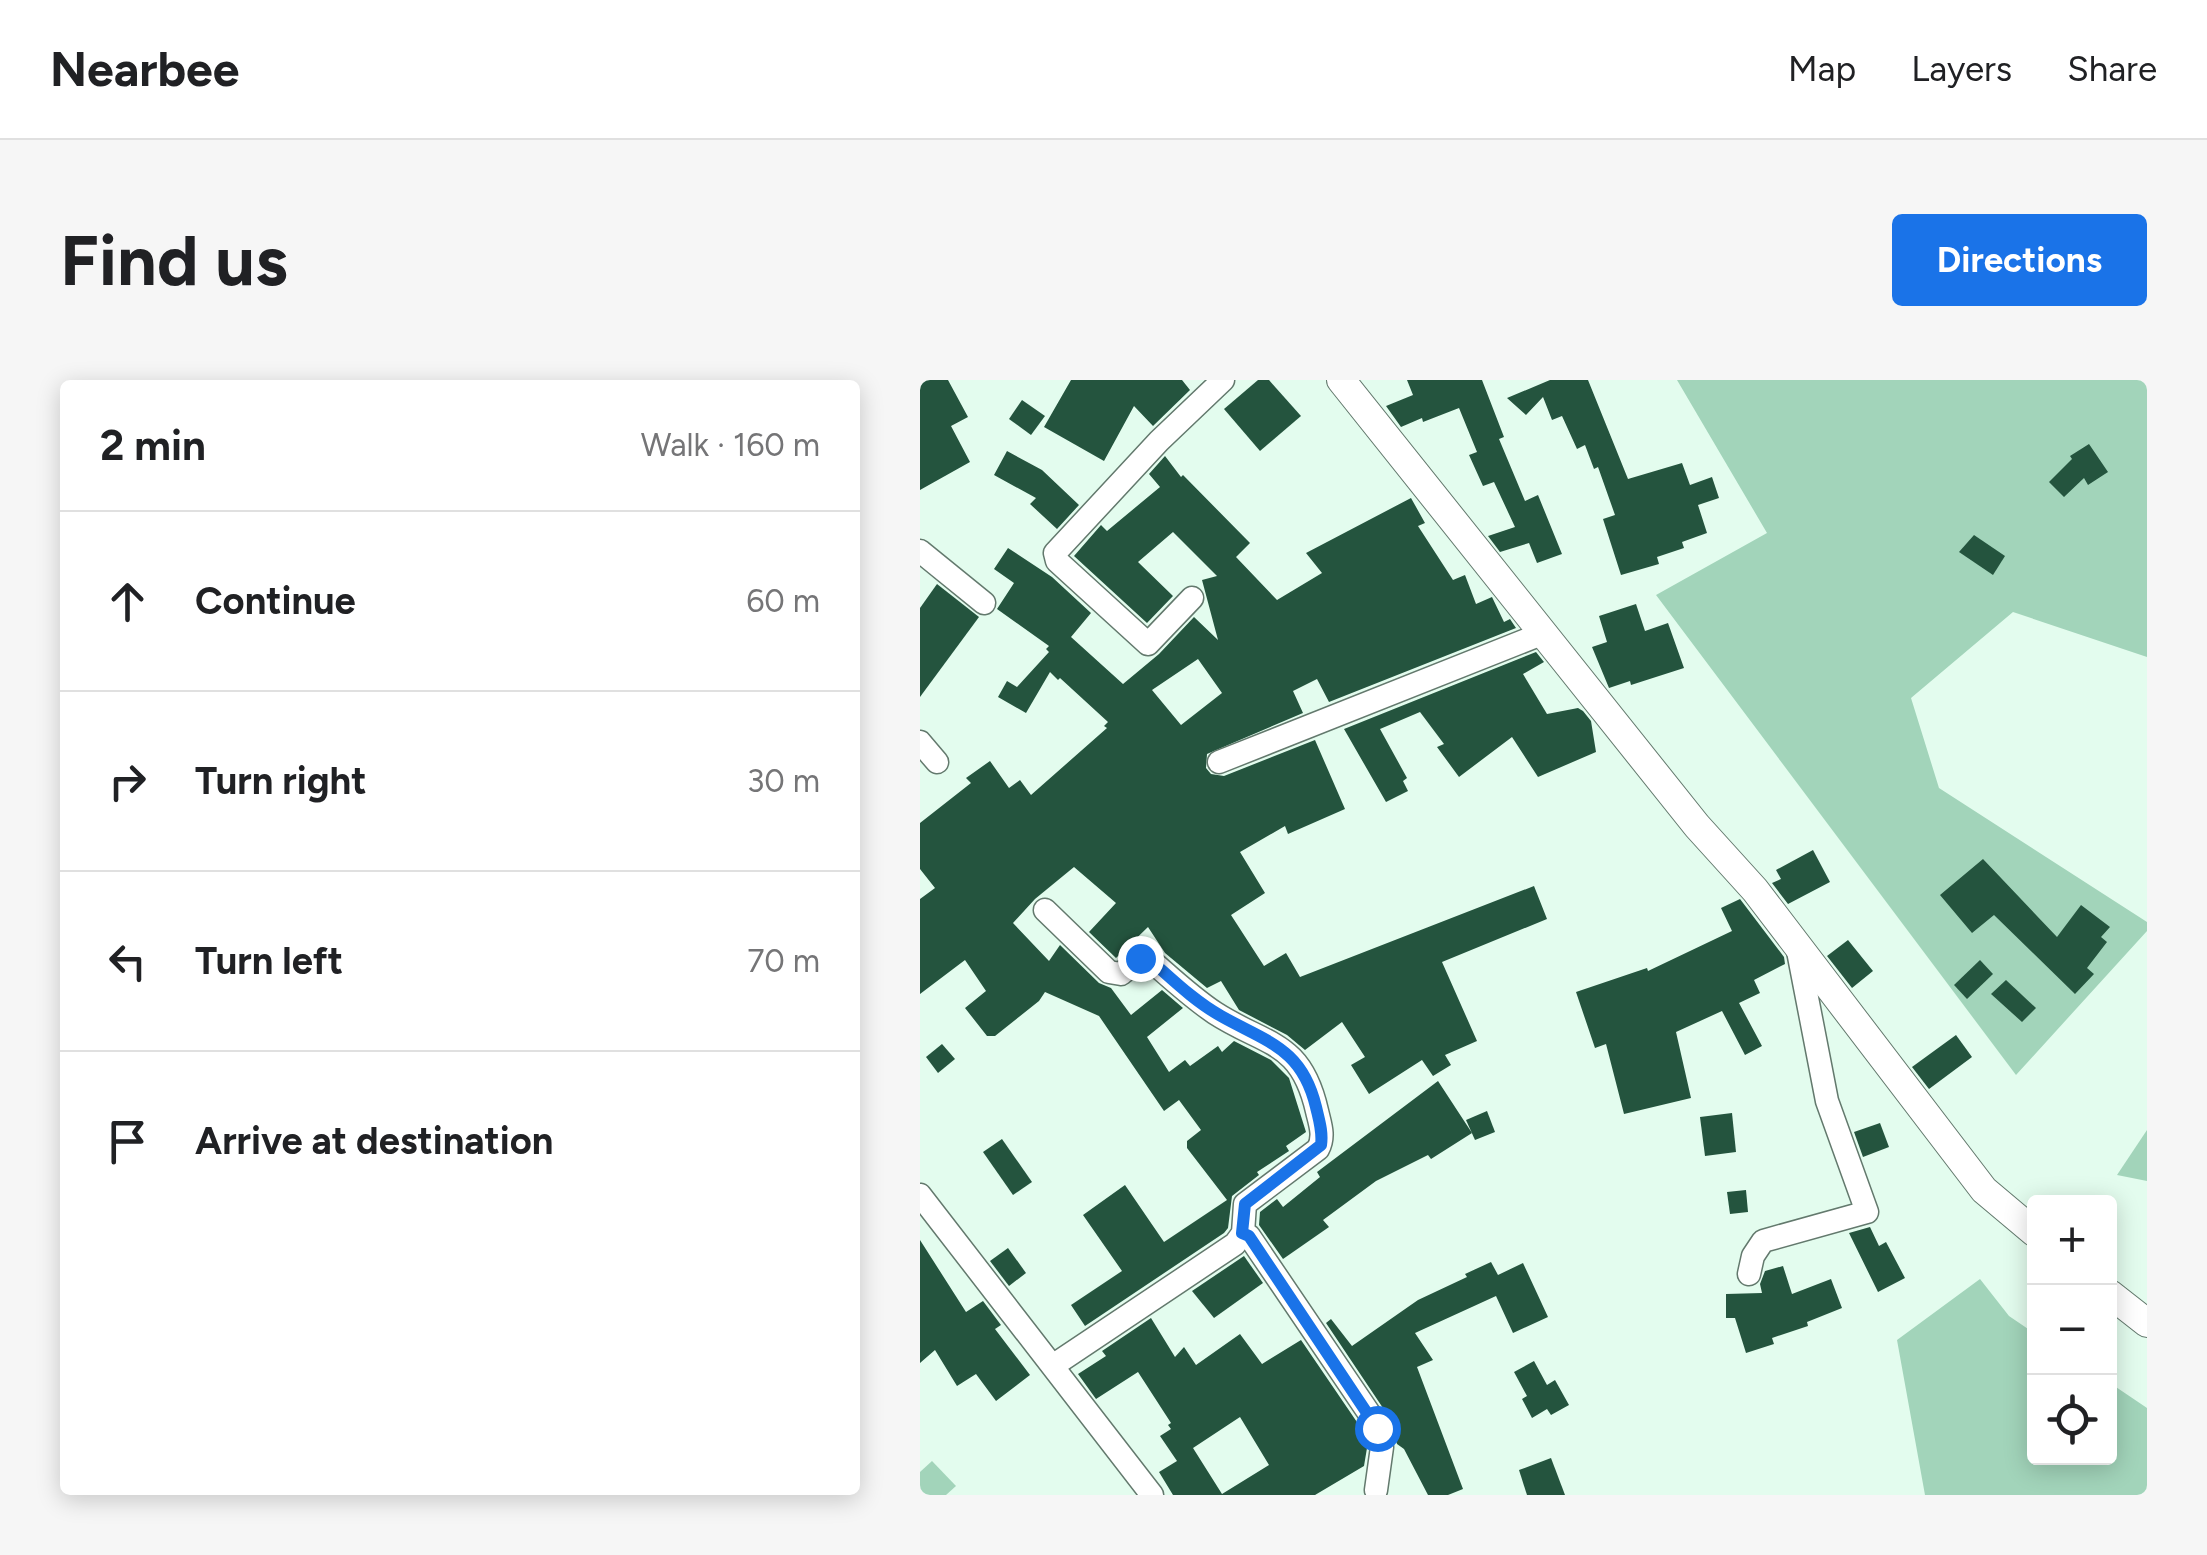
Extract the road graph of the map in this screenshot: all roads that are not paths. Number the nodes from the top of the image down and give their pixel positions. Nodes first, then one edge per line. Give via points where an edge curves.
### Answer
1 (1223, 380) edge
2 (1340, 380) edge
3 (924, 564) edge
4 (1192, 598) dead end
5 (984, 603) dead end
6 (1544, 633) junction
7 (920, 742) edge
8 (937, 762) dead end
9 (1219, 762) dead end
10 (1045, 910) dead end
11 (1797, 946) junction
12 (920, 1195) edge
13 (2027, 1226) edge
14 (1242, 1233) junction
15 (1749, 1274) dead end
16 (2117, 1299) edge
17 (2147, 1323) edge
18 (1054, 1365) junction
19 (1376, 1490) dead end
20 (1152, 1495) edge

1 - 4 street via 1054,552 1148,644
2 - 6 street
3 - 5 street
6 - 9 street
6 - 11 street
7 - 8 street
10 - 14 street via 1109,972 1121,974 1148,958 1219,1016 1283,1048 1305,1074 1321,1145 1245,1204
11 - 13 street via 1984,1190
11 - 15 street via 1826,1101 1867,1212 1763,1241
12 - 18 street
14 - 18 street
14 - 19 street via 1375,1422 1382,1446
16 - 17 street
18 - 20 street

